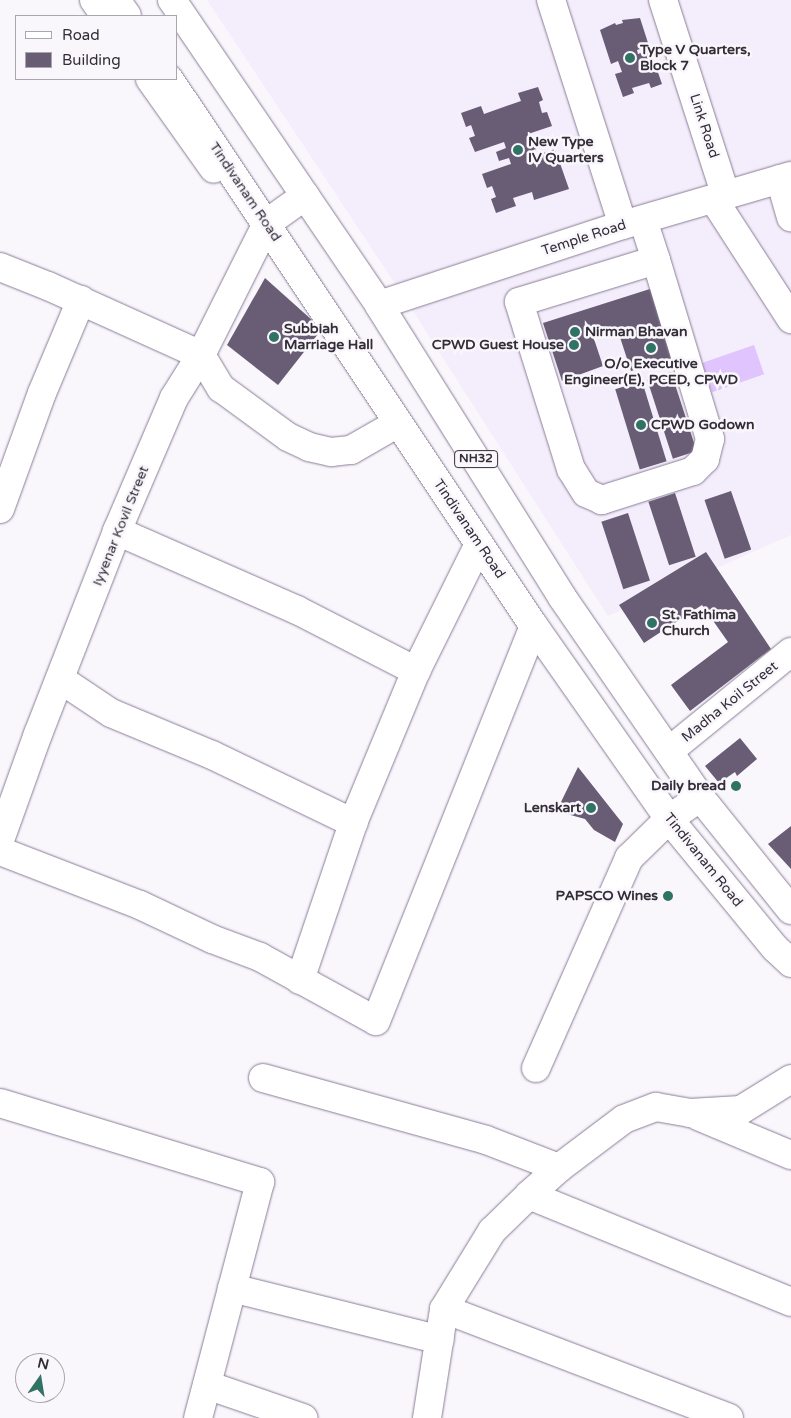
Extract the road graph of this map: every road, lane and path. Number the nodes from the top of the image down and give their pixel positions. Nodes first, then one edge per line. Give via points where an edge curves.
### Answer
1 (94, 0) edge
2 (116, 0) edge
3 (172, 0) edge
4 (551, 0) edge
5 (663, 0) edge
6 (104, 15) edge
7 (126, 15) edge
8 (151, 80) edge
9 (170, 80) edge
10 (785, 177) edge
11 (305, 196) junction
12 (720, 198) junction
13 (791, 217) edge
14 (633, 223) junction
15 (264, 229) junction
16 (656, 260) junction
17 (507, 262) junction
18 (0, 267) edge
19 (81, 300) junction
20 (519, 302) junction
21 (379, 305) junction
22 (791, 319) edge
23 (201, 355) junction
24 (398, 423) junction
25 (0, 509) edge
26 (117, 531) junction
27 (479, 544) junction
28 (534, 626) junction
29 (791, 652) edge
30 (416, 671) junction
31 (60, 679) junction
32 (669, 751) junction
33 (700, 796) junction
34 (669, 818) junction
35 (354, 823) junction
36 (0, 840) edge
37 (0, 851) edge
38 (791, 910) edge
39 (791, 963) edge
40 (300, 980) junction
41 (536, 1068) dead end
42 (263, 1078) dead end
43 (791, 1079) edge
44 (0, 1103) edge
45 (690, 1113) junction
46 (791, 1155) edge
47 (559, 1168) junction
48 (528, 1195) junction
49 (232, 1288) junction
50 (791, 1302) edge
51 (444, 1309) junction
52 (440, 1340) junction
53 (207, 1385) junction
54 (198, 1418) edge
55 (303, 1418) edge
56 (427, 1418) edge
57 (729, 1418) edge

1 - 6 main road
2 - 7 main road
3 - 11 main road, NH32
4 - 14 main road
5 - 12 main road, Link Road
8 - 15 main road
9 - 15 main road, Tindivanam Road / NH32
10 - 12 main road, Temple Road
10 - 13 main road
11 - 15 main road
11 - 21 main road, NH32
12 - 14 main road, Temple Road
12 - 22 main road, Link Road
14 - 16 main road
14 - 17 main road, Temple Road
15 - 23 main road, Iyyenar Kovil Street
15 - 24 main road, Tindivanam Road / NH32
16 - 20 main road
16 - 20 main road via 710,440 705,459 693,471 602,500 586,493 571,469
17 - 20 main road
17 - 21 main road, Temple Road
18 - 19 main road
19 - 23 main road
19 - 25 main road via 42,393
21 - 32 main road, NH32 via 562,597
23 - 24 main road via 220,388 288,437 309,447 331,452 351,450
23 - 26 main road, Iyyenar Kovil Street via 174,398
24 - 27 main road, Tindivanam Road / NH32
26 - 30 main road via 297,610
26 - 31 main road, Iyyenar Kovil Street
27 - 28 main road, Tindivanam Road / NH32
27 - 30 main road
28 - 34 main road, Tindivanam Road / NH32
28 - 40 main road via 376,1021
29 - 32 main road, Madha Koil Street
30 - 35 main road
31 - 35 main road via 111,713 212,755
31 - 36 main road, Iyyenar Kovil Street
32 - 33 main road, NH32
33 - 34 main road
33 - 38 main road, NH32
34 - 39 main road, Tindivanam Road / NH32 via 768,941
34 - 41 main road via 629,858
35 - 40 main road
37 - 40 main road via 140,905 212,939 260,957
42 - 47 main road via 486,1140
43 - 45 main road via 741,1110
44 - 49 main road via 260,1182
45 - 46 main road
45 - 47 main road via 656,1106 624,1119
47 - 48 main road
48 - 50 main road
48 - 51 main road via 492,1231
49 - 52 main road
49 - 53 main road
51 - 52 main road
51 - 57 main road
52 - 56 main road
53 - 54 main road
53 - 55 main road

